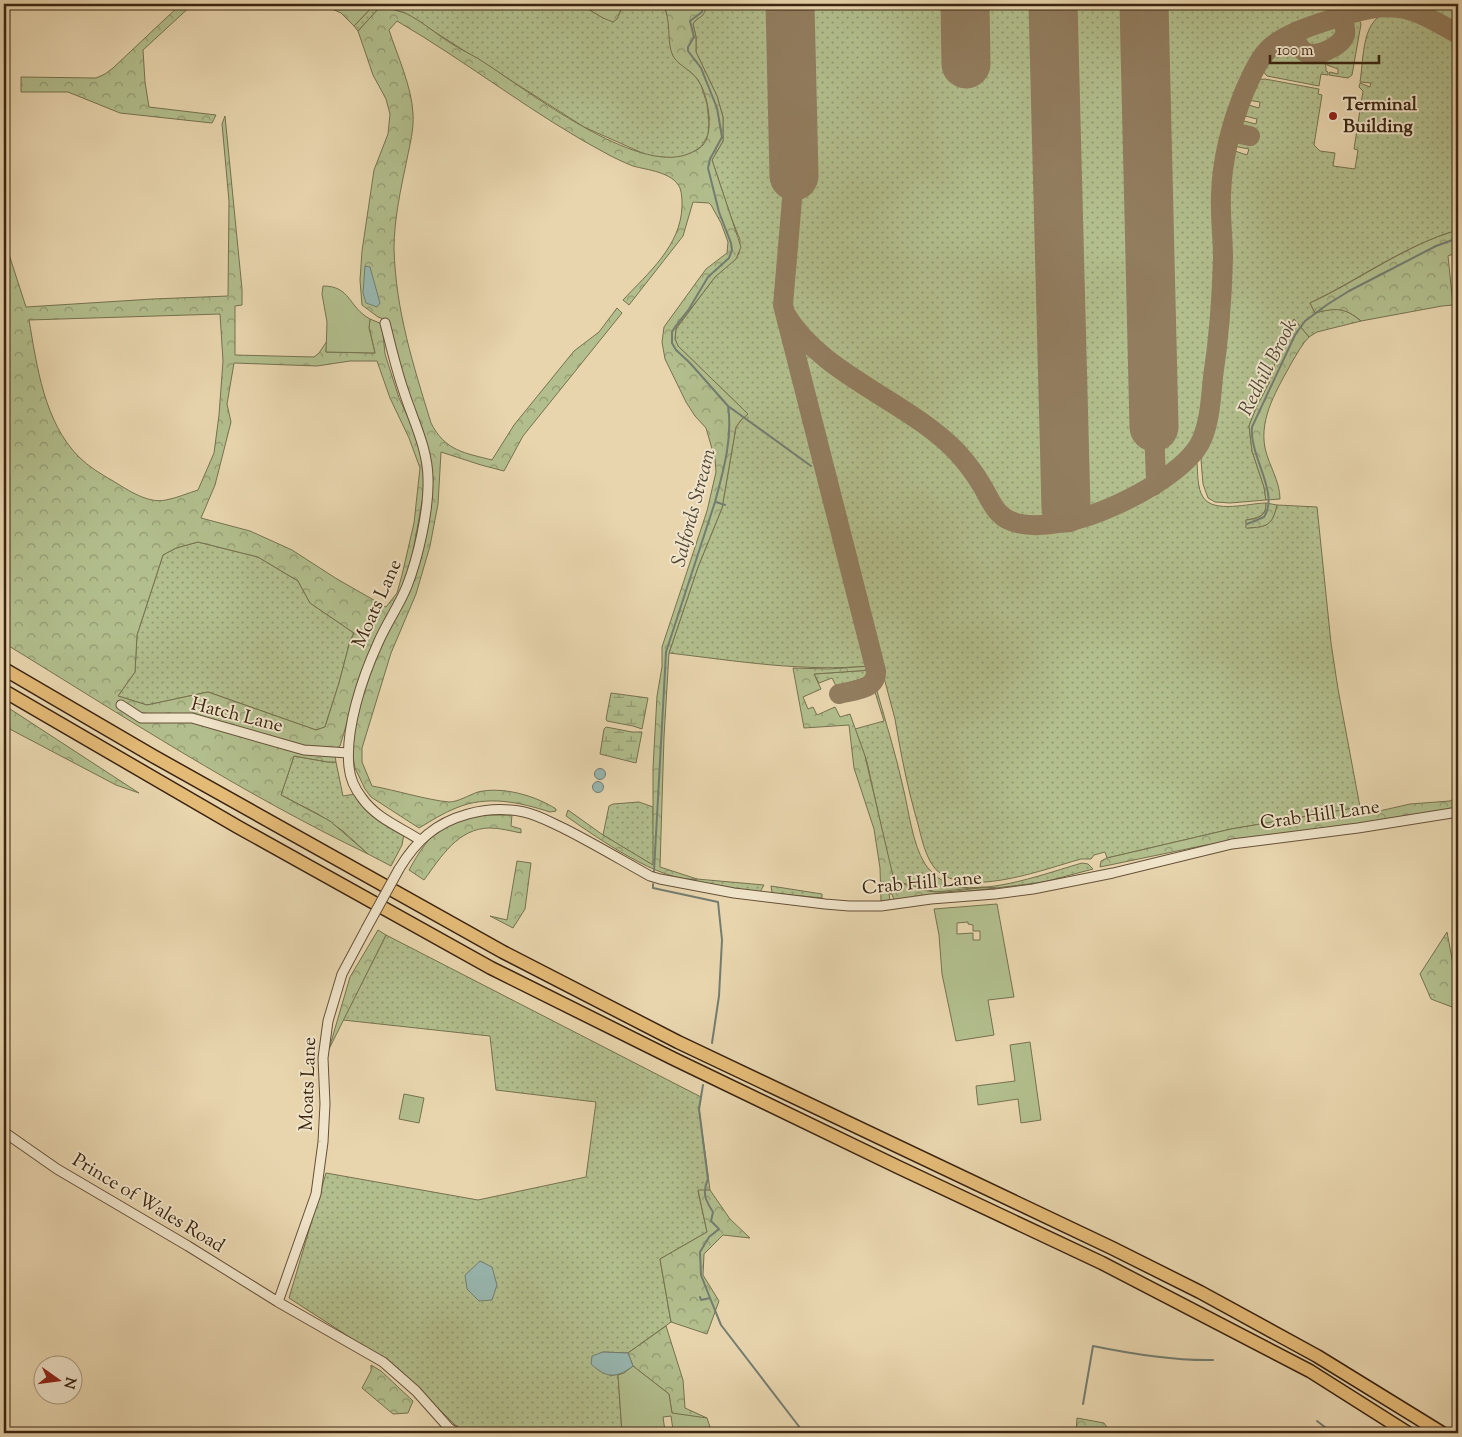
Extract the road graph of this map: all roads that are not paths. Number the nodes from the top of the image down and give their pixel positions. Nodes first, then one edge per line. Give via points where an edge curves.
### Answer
1 (385, 323) dead end
2 (4, 669) edge
3 (4, 691) edge
4 (121, 705) dead end
5 (348, 753) junction
6 (1458, 812) edge
7 (420, 840) junction
8 (411, 850) joint
9 (4, 1132) edge
10 (278, 1302) junction
11 (456, 1433) edge
12 (1408, 1433) edge
13 (1442, 1433) edge

1 - 5 street, Moats Lane via 426,459 426,508 407,587 370,661 349,736
2 - 13 highway via 503,952 678,1042 1200,1292 1317,1356
3 - 12 highway via 197,804 491,968 862,1150 1102,1263 1310,1371
4 - 5 street, Hatch Lane via 142,718 192,718 304,750
5 - 7 street, Moats Lane via 350,774 364,802
6 - 7 street, Crab Hill Lane via 1232,844 1033,889 866,907 734,893 660,879 542,818 514,810 461,816 438,826
7 - 8 street, Crab Hill Lane
8 - 10 street, Moats Lane, bridge via 342,974 328,1021 323,1058 323,1142 316,1194
9 - 10 street, Prince of Wales Road via 57,1168
10 - 11 street, Prince of Wales Road via 383,1362

